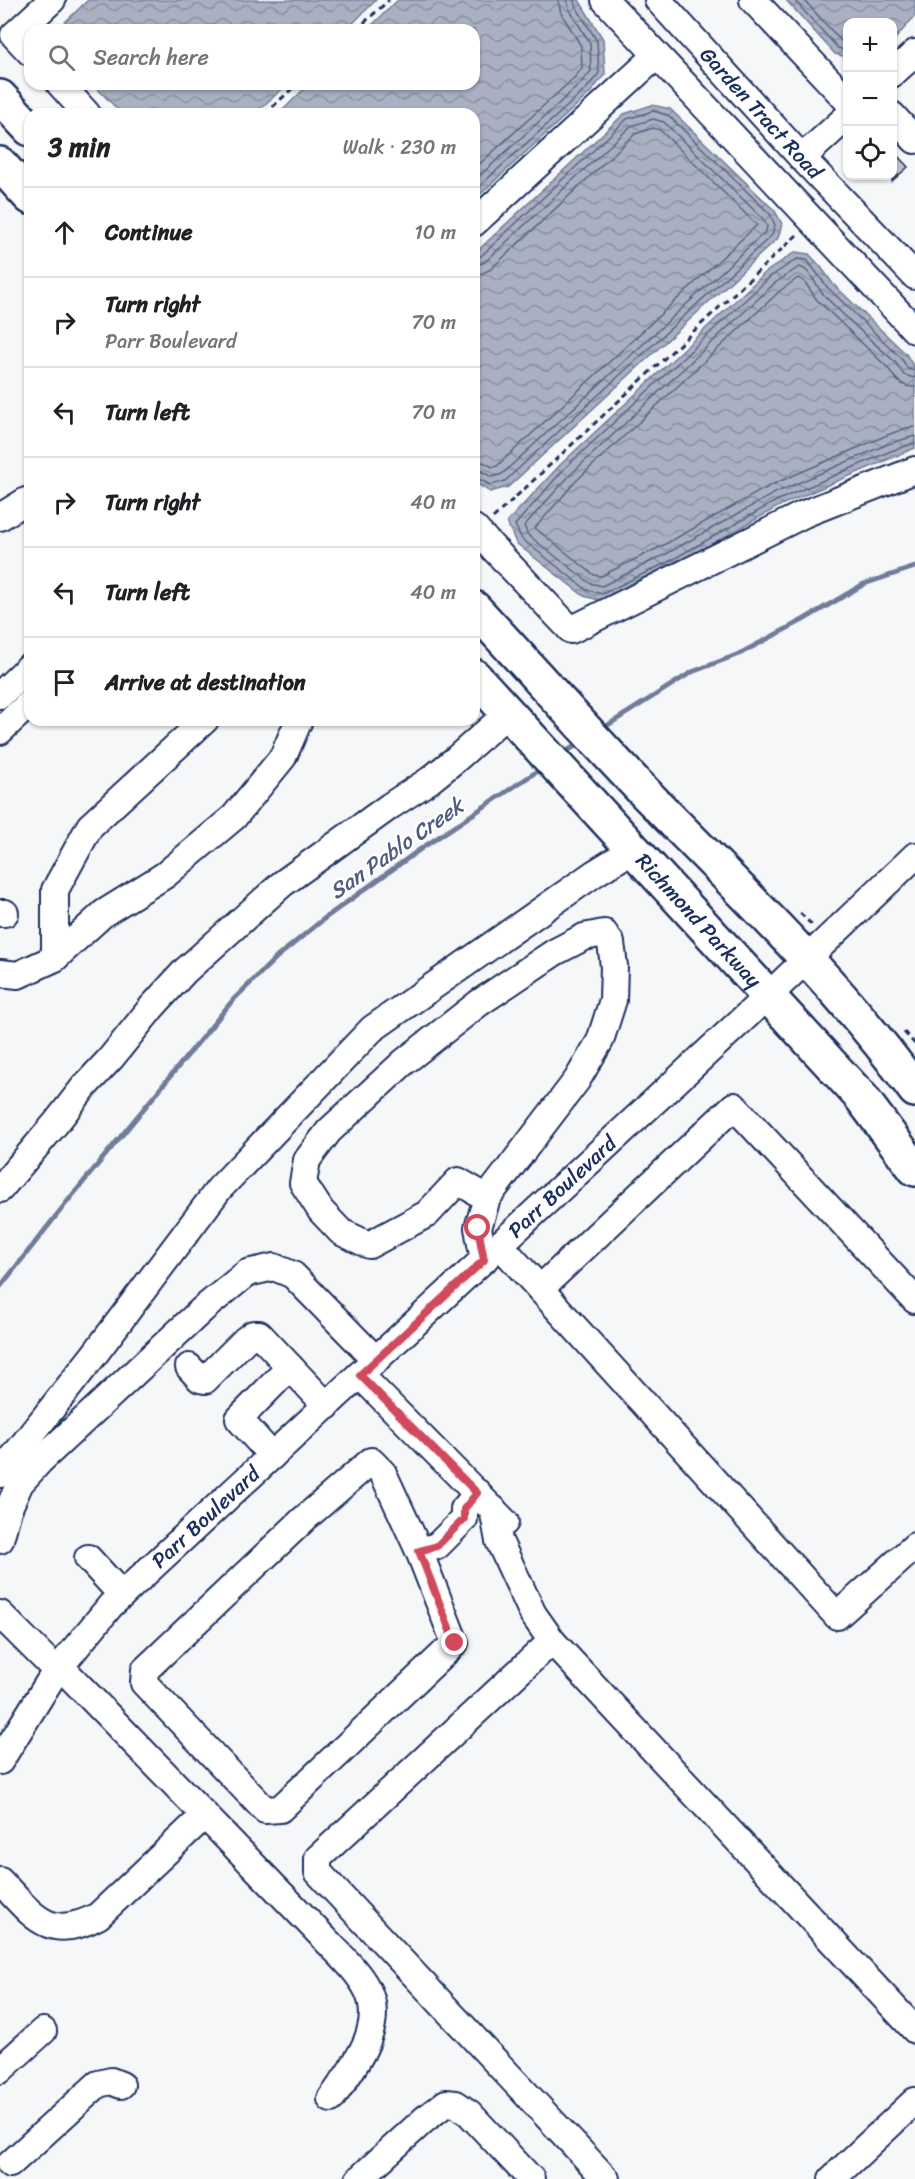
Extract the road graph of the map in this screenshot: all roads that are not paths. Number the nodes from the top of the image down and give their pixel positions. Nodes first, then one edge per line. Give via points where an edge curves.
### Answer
1 (52, 0) edge
2 (605, 0) edge
3 (658, 0) edge
4 (753, 0) edge
5 (26, 24) edge
6 (24, 26) edge
7 (24, 46) edge
8 (915, 53) edge
9 (656, 56) junction
10 (894, 72) edge
11 (65, 90) edge
12 (843, 96) edge
13 (0, 97) edge
14 (82, 108) edge
15 (843, 121) edge
16 (897, 121) edge
17 (24, 123) edge
18 (915, 140) edge
19 (802, 158) junction
20 (0, 164) edge
21 (24, 190) edge
22 (480, 218) edge
23 (915, 276) edge
24 (915, 330) edge
25 (915, 470) edge
26 (24, 502) edge
27 (0, 517) edge
28 (480, 534) edge
29 (480, 614) edge
30 (24, 672) edge
31 (480, 683) edge
32 (0, 695) edge
33 (24, 709) edge
34 (508, 713) junction
35 (199, 726) edge
36 (296, 726) edge
37 (0, 731) edge
38 (634, 849) junction
39 (914, 858) edge
40 (55, 958) junction
41 (807, 958) junction
42 (0, 973) edge
43 (769, 995) junction
44 (915, 1090) edge
45 (915, 1169) edge
46 (0, 1189) edge
47 (487, 1198) junction
48 (492, 1253) junction
49 (540, 1289) junction
50 (915, 1300) edge
51 (189, 1367) dead end
52 (290, 1367) junction
53 (368, 1368) junction
54 (327, 1406) junction
55 (272, 1456) junction
56 (0, 1474) edge
57 (478, 1504) junction
58 (0, 1540) edge
59 (915, 1546) edge
60 (419, 1551) junction
61 (88, 1558) dead end
62 (122, 1595) junction
63 (0, 1614) edge
64 (552, 1641) junction
65 (58, 1668) junction
66 (3, 1748) edge
67 (205, 1815) junction
68 (0, 1881) edge
69 (915, 2030) edge
70 (43, 2031) dead end
71 (0, 2070) edge
72 (121, 2085) dead end
73 (331, 2099) dead end
74 (915, 2101) edge
75 (11, 2165) edge
76 (359, 2179) edge
77 (531, 2179) edge
78 (606, 2179) edge
79 (832, 2179) edge

1 - 5 street
2 - 9 street
3 - 19 street, Garden Tract Road
4 - 12 street
6 - 7 street via 14,35
8 - 10 street
9 - 22 street
9 - 24 street
11 - 14 street
13 - 17 highway
15 - 19 street
16 - 18 street
19 - 23 street, Garden Tract Road
20 - 21 highway
25 - 28 street via 804,514 571,630
26 - 27 street
29 - 41 highway via 641,789
30 - 32 street
31 - 34 highway, Richmond Parkway
33 - 37 street
34 - 38 highway, Richmond Parkway
34 - 46 street via 430,780 282,884 185,971
35 - 40 street via 90,826 55,890
36 - 40 street via 283,757 234,818 165,875 104,913
38 - 43 highway, Richmond Parkway
38 - 56 street via 372,1029 219,1189
39 - 41 street, Parr Boulevard
40 - 42 street via 18,975
41 - 43 street, Parr Boulevard
41 - 44 highway
43 - 45 highway, Richmond Parkway via 861,1097
43 - 48 street, Parr Boulevard
47 - 47 street via 577,1080 600,1041 613,1000 611,943 604,933 584,937 523,973 405,1062 329,1131 307,1160 303,1183 341,1232 369,1245 427,1214 458,1181
47 - 48 street via 478,1228
48 - 49 street
48 - 53 street, Parr Boulevard
49 - 50 street via 734,1106
49 - 59 street via 837,1616
51 - 52 street via 205,1380 245,1340 259,1334
52 - 54 street
52 - 55 street via 238,1419
53 - 54 street, Parr Boulevard
53 - 57 street
53 - 58 street via 292,1275 274,1267 247,1273 41,1460 20,1483
54 - 55 street, Parr Boulevard
55 - 62 street, Parr Boulevard
57 - 60 street via 437,1546
57 - 64 street via 533,1614
60 - 60 street via 383,1473 371,1461 145,1670 144,1683 266,1810 280,1809 455,1643
61 - 62 street
62 - 65 street, Parr Boulevard
63 - 65 street
64 - 69 street
64 - 78 street via 318,1858 318,1872
65 - 66 street, Parr Boulevard
65 - 67 street
67 - 68 street via 99,1916 81,1925 59,1928 39,1921
67 - 73 street via 356,1972 368,1990 374,2011 371,2031
70 - 71 street
72 - 75 street via 111,2081 98,2084
74 - 79 street
76 - 77 street via 447,2103 456,2104 469,2114

